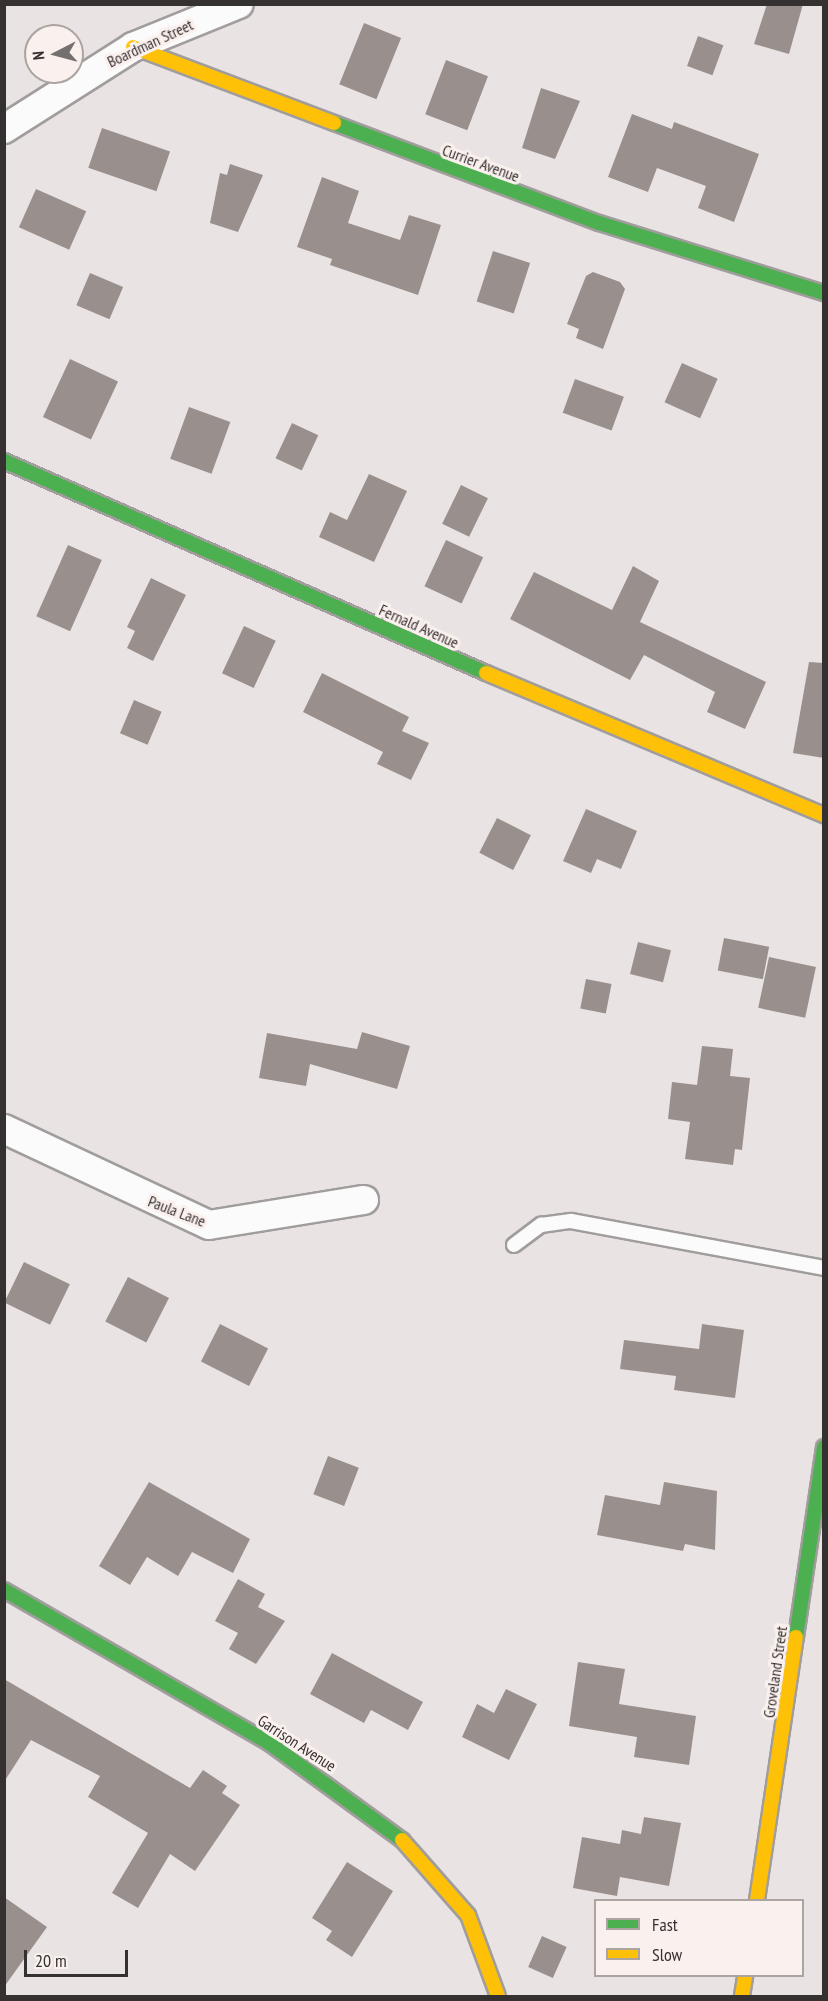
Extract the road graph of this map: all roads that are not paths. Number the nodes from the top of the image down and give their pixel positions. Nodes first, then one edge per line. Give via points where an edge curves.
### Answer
1 (239, 4) edge
2 (133, 47) junction
3 (4, 129) edge
4 (824, 292) edge
5 (4, 461) edge
6 (824, 815) edge
7 (4, 1130) edge
8 (364, 1200) dead end
9 (514, 1245) dead end
10 (824, 1268) edge
11 (824, 1447) edge
12 (4, 1590) edge
13 (757, 1899) edge
14 (745, 1977) edge
15 (498, 1996) edge
16 (742, 1996) edge

1 - 2 street, Boardman Street
2 - 3 street, Boardman Street
2 - 4 street, Currier Avenue via 599,224
5 - 6 street, Fernald Avenue via 655,748
7 - 8 street, Paula Lane via 209,1225
9 - 10 lane via 541,1225 571,1221
11 - 13 street, Groveland Street
12 - 15 street, Garrison Avenue via 269,1743 416,1850 468,1915
14 - 16 street

